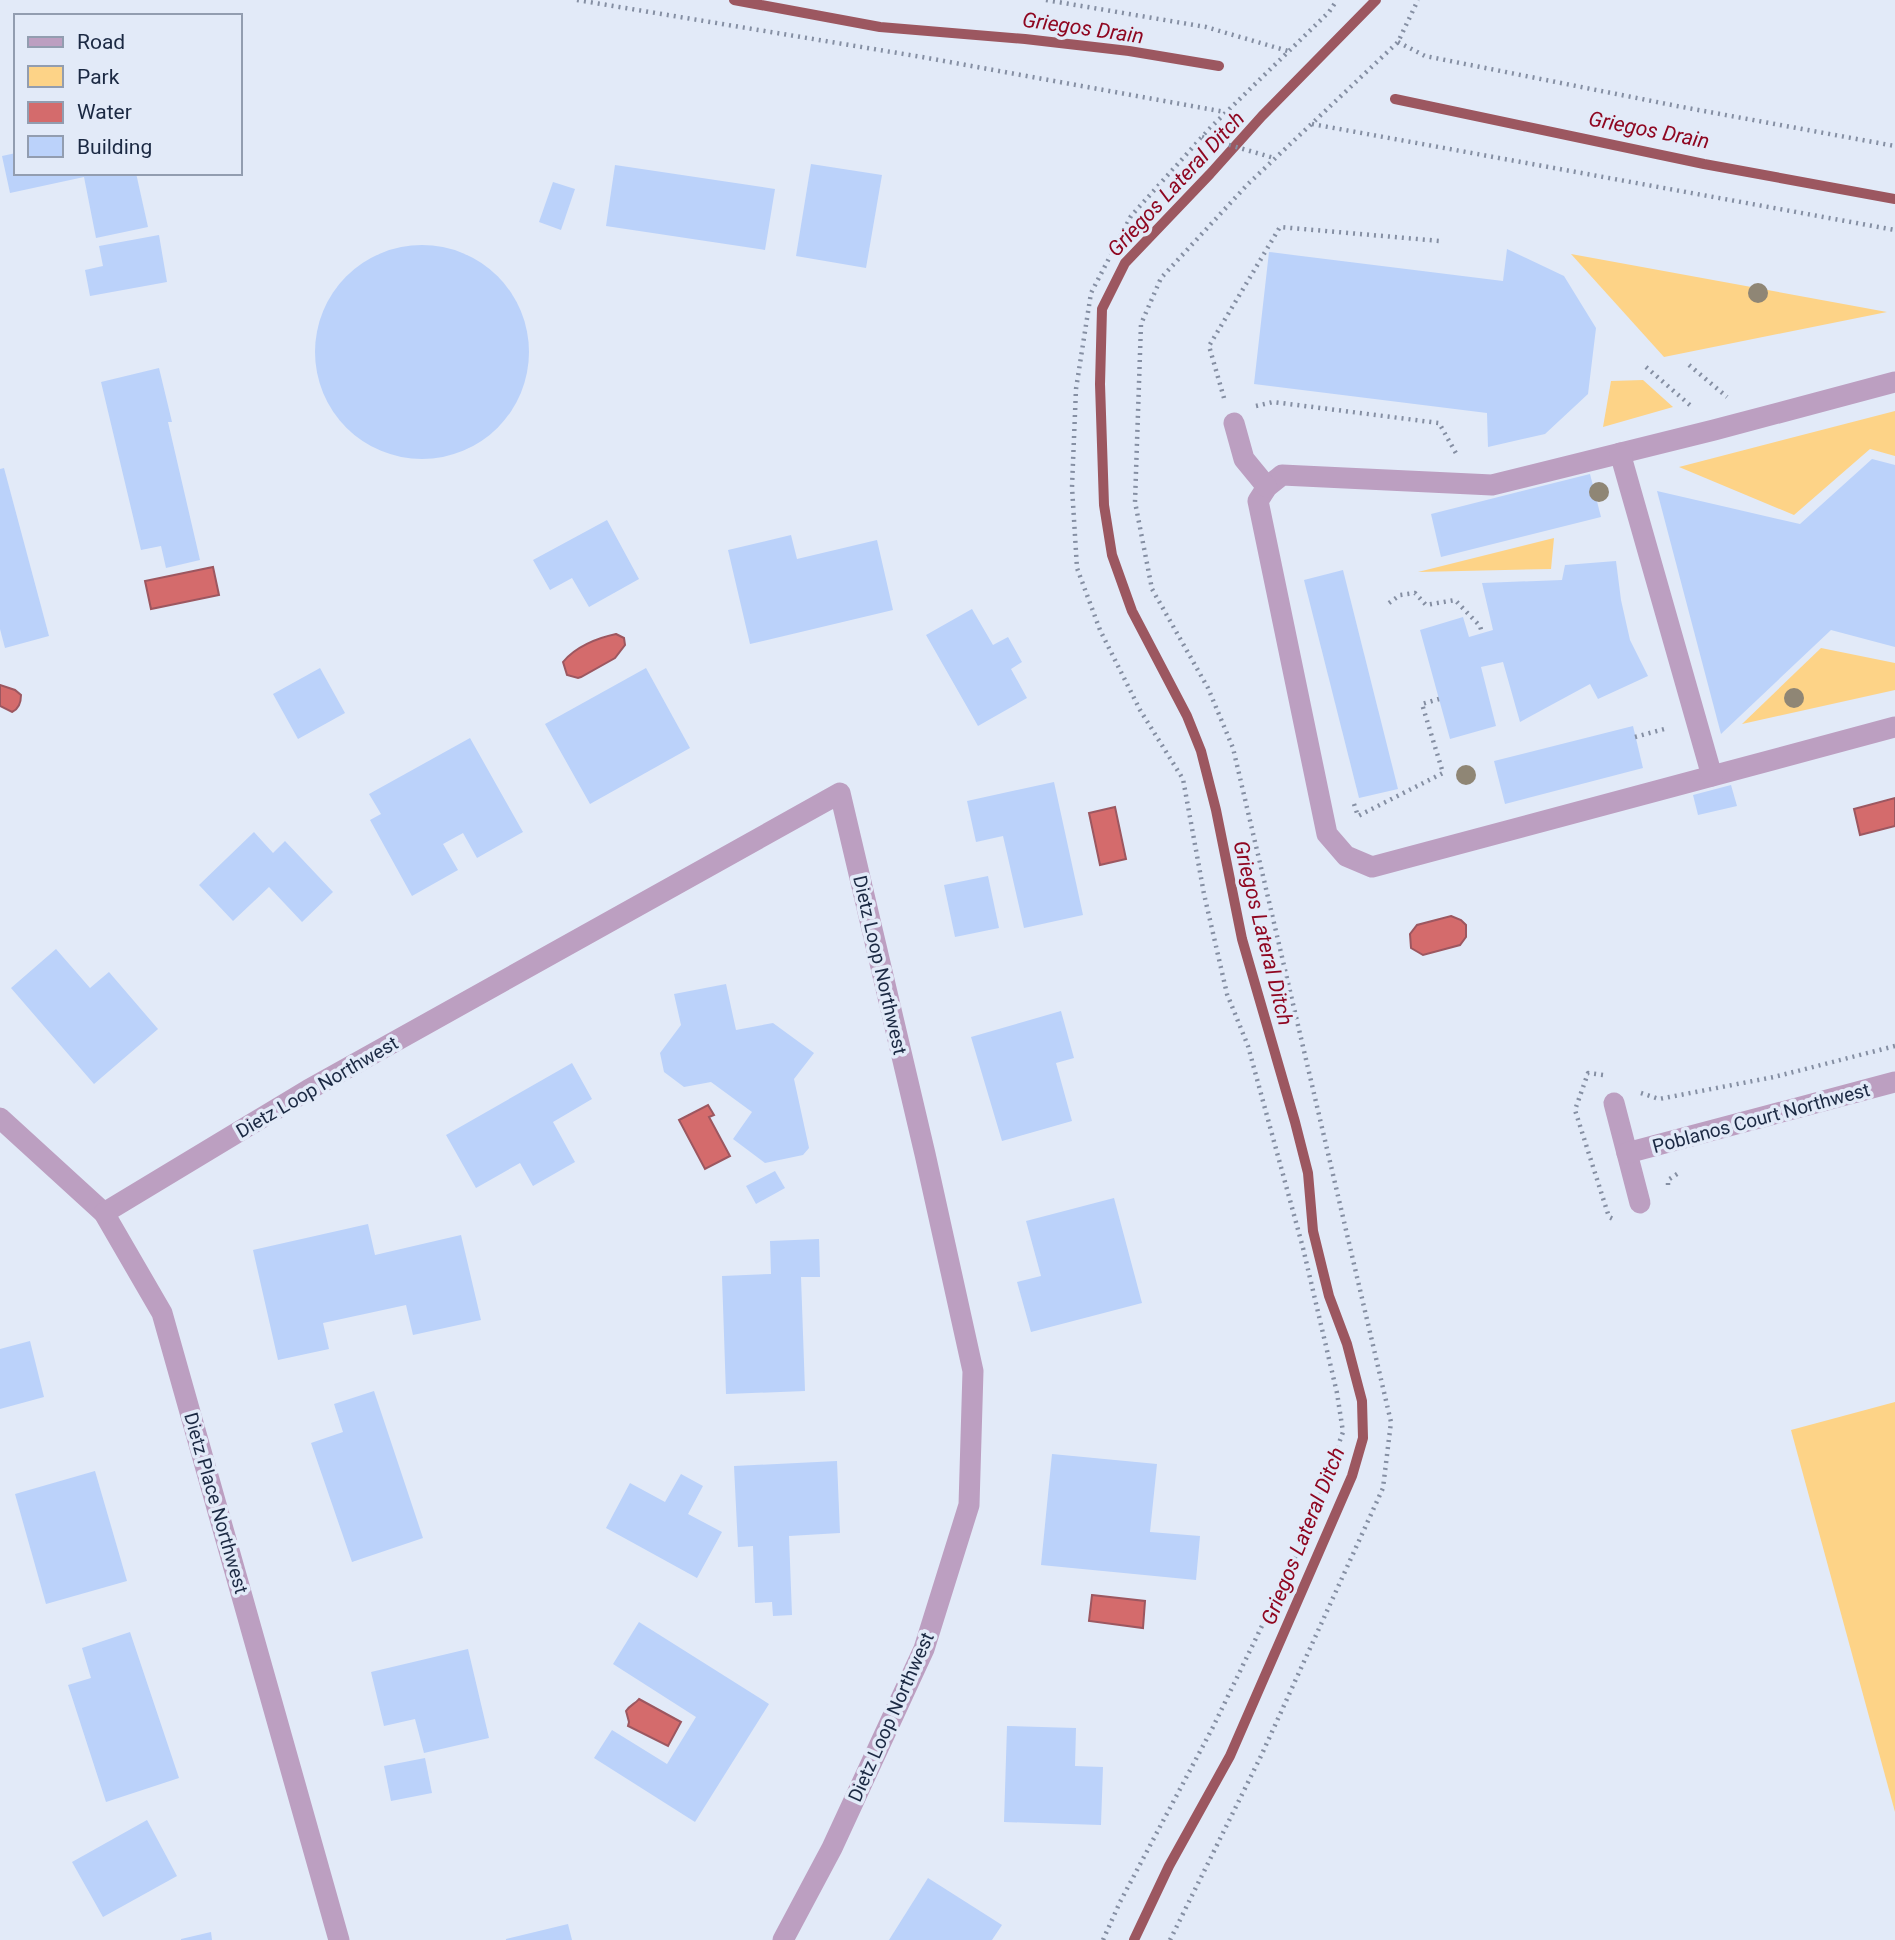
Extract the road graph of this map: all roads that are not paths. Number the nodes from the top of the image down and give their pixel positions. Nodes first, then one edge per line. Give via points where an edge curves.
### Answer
1 (1895, 382) edge
2 (1234, 423) dead end
3 (1620, 453) junction
4 (1267, 487) junction
5 (1895, 727) edge
6 (1712, 776) junction
7 (1895, 1082) edge
8 (1614, 1103) dead end
9 (0, 1118) edge
10 (1627, 1153) junction
11 (1640, 1203) dead end
12 (104, 1213) junction
13 (339, 1940) edge
14 (783, 1940) edge

1 - 3 street
2 - 4 street via 1244,459
3 - 4 street via 1492,485 1282,475
3 - 6 street
4 - 6 street via 1258,501 1327,834 1346,856 1372,867
5 - 6 street
7 - 10 street, Poblanos Court Northwest
8 - 10 street
9 - 12 street, Dietz Place Northwest
10 - 11 street
12 - 13 street, Dietz Place Northwest via 162,1313
12 - 14 street, Dietz Loop Northwest via 308,1090 840,793 974,1371 969,1505 924,1649

